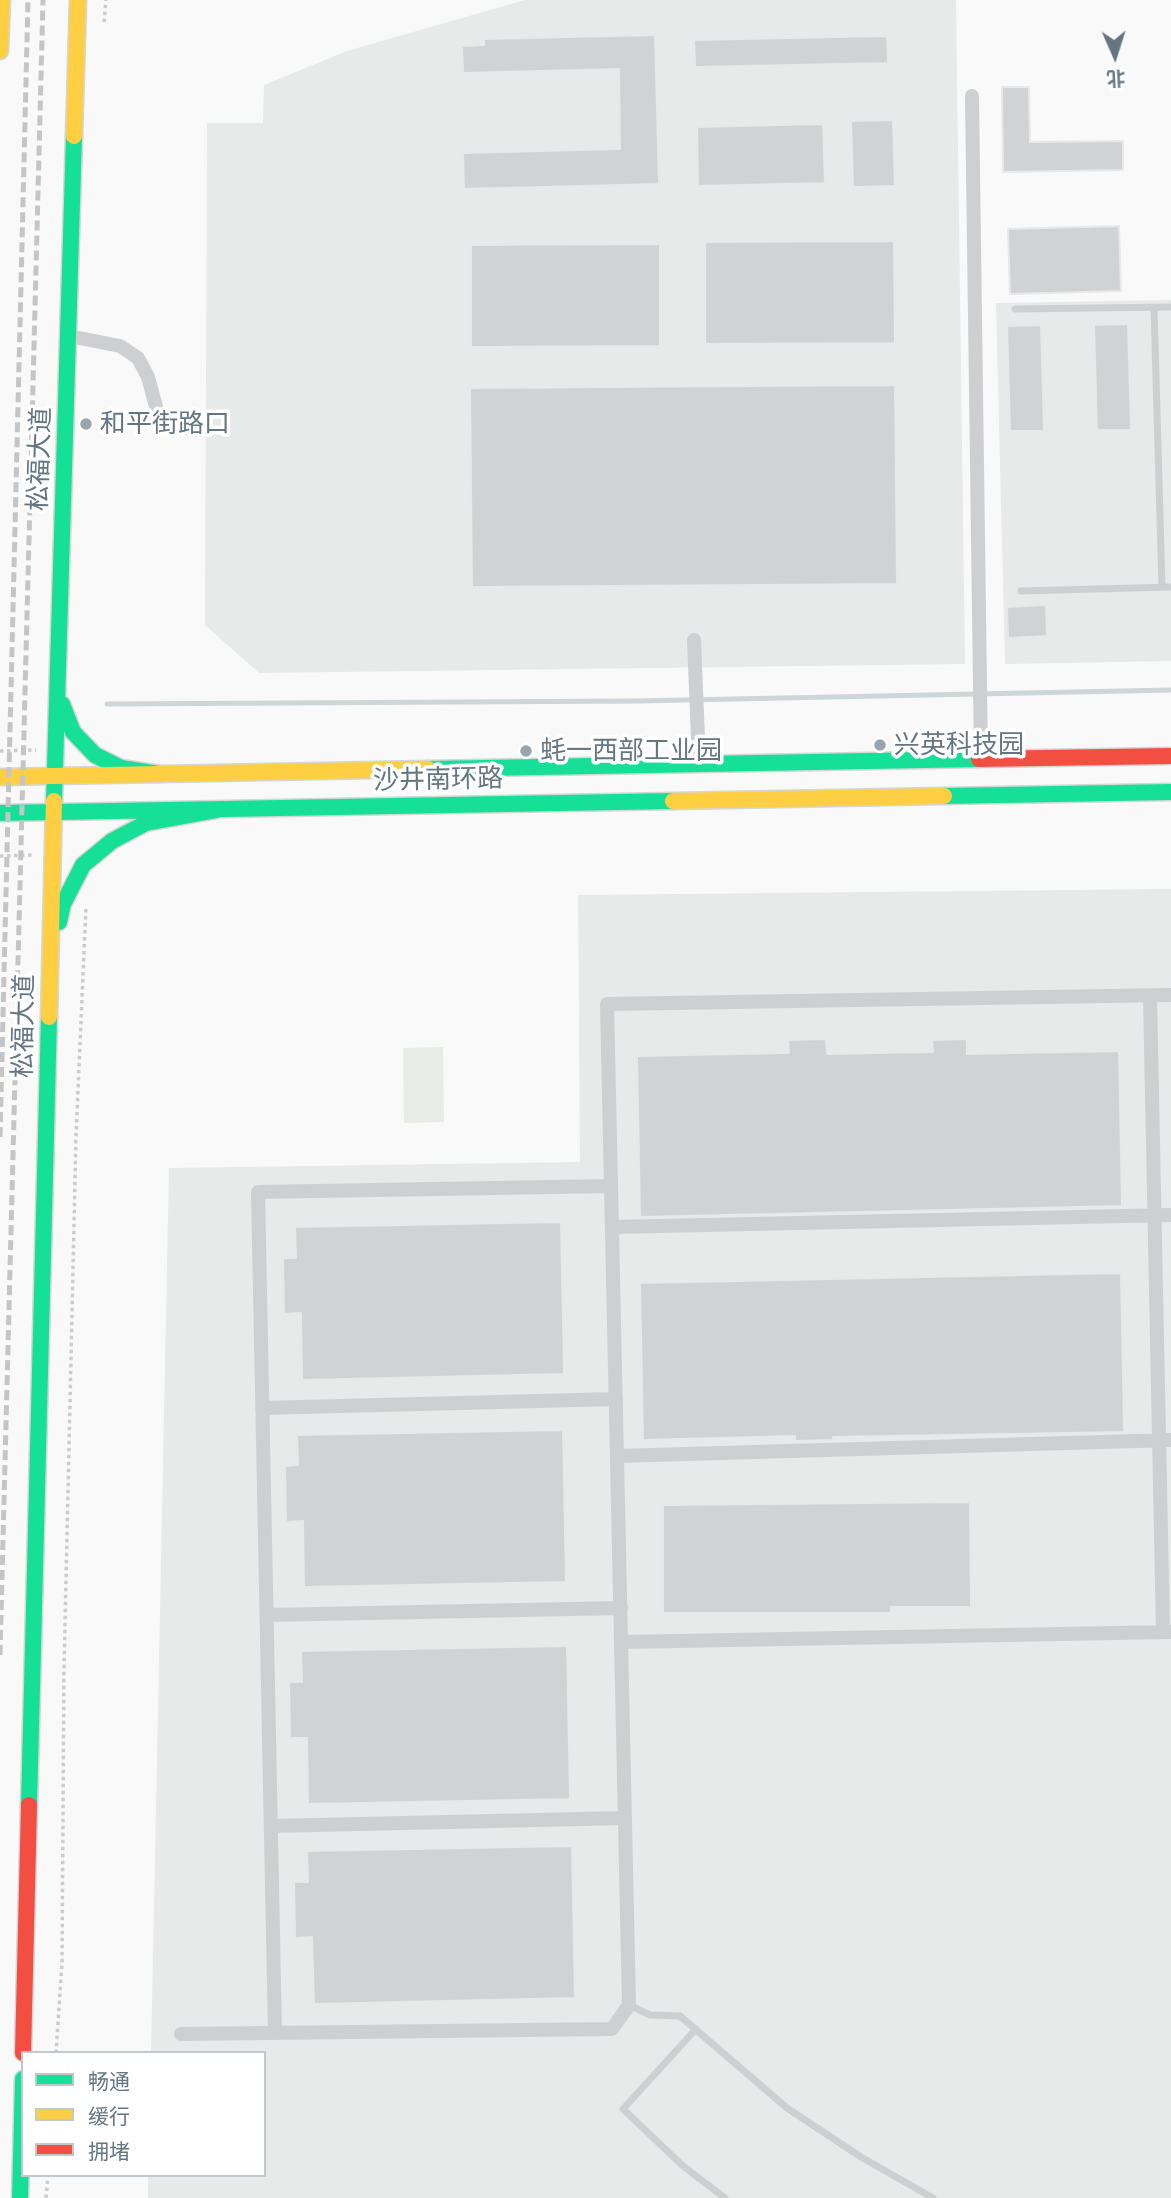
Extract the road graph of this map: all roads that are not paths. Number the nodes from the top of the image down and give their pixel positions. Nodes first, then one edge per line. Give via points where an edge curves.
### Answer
1 (2, 0) edge
2 (79, 0) edge
3 (0, 51) edge
4 (972, 96) dead end
5 (1171, 307) edge
6 (1154, 308) junction
7 (1014, 310) dead end
8 (69, 336) junction
9 (197, 430) dead end
10 (1167, 587) edge
11 (1021, 591) dead end
12 (694, 640) dead end
13 (58, 675) junction
14 (1171, 756) edge
15 (981, 759) junction
16 (699, 764) junction
17 (159, 774) junction
18 (55, 776) junction
19 (0, 777) edge
20 (1171, 792) edge
21 (217, 810) junction
22 (0, 814) edge
23 (54, 814) junction
24 (50, 955) junction
25 (1171, 995) edge
26 (1150, 996) junction
27 (611, 1186) junction
28 (1171, 1215) edge
29 (1152, 1216) junction
30 (612, 1227) junction
31 (616, 1399) junction
32 (262, 1408) junction
33 (1165, 1441) edge
34 (617, 1456) junction
35 (621, 1608) junction
36 (267, 1615) junction
37 (1167, 1632) edge
38 (622, 1642) junction
39 (625, 1818) junction
40 (271, 1826) junction
41 (629, 2006) junction
42 (696, 2029) junction
43 (275, 2033) junction
44 (181, 2034) dead end
45 (23, 2051) edge
46 (21, 2158) edge
47 (20, 2198) edge
48 (725, 2198) edge
49 (933, 2198) edge

1 - 3 main road
2 - 8 main road, 松福大道
4 - 15 street
5 - 6 lane
6 - 7 lane
6 - 10 lane
8 - 9 street via 120,346 138,358 158,414 169,425
8 - 13 main road, 松福大道
10 - 11 lane
12 - 16 street
13 - 17 main road via 64,713 82,744 121,768
13 - 18 main road, 松福大道
14 - 15 main road, 沙井南环路
15 - 16 main road, 沙井南环路
16 - 17 main road, 沙井南环路
17 - 18 main road, 沙井南环路
18 - 19 main road, 沙井南环路
18 - 23 main road, 松福大道
20 - 21 main road, 沙井南环路
21 - 23 main road, 沙井南环路
21 - 24 main road via 146,823 95,853 73,881
22 - 23 main road, 沙井南环路
23 - 24 main road, 松福大道
24 - 45 main road, 松福大道
25 - 26 street
26 - 27 street via 607,1004
26 - 29 street
27 - 30 street
27 - 32 street via 258,1192
28 - 29 street
29 - 30 street
29 - 33 street
30 - 31 street
31 - 32 street
31 - 34 street
32 - 36 street
33 - 34 street
33 - 37 street
34 - 35 street
35 - 36 street
35 - 38 street
36 - 40 street
37 - 38 street
38 - 39 street
39 - 40 street
39 - 41 street
40 - 43 street
41 - 42 lane via 650,2015 680,2016
41 - 43 street via 612,2029
42 - 48 lane via 623,2109 683,2166
42 - 49 lane via 786,2108
43 - 44 street
46 - 47 main road

